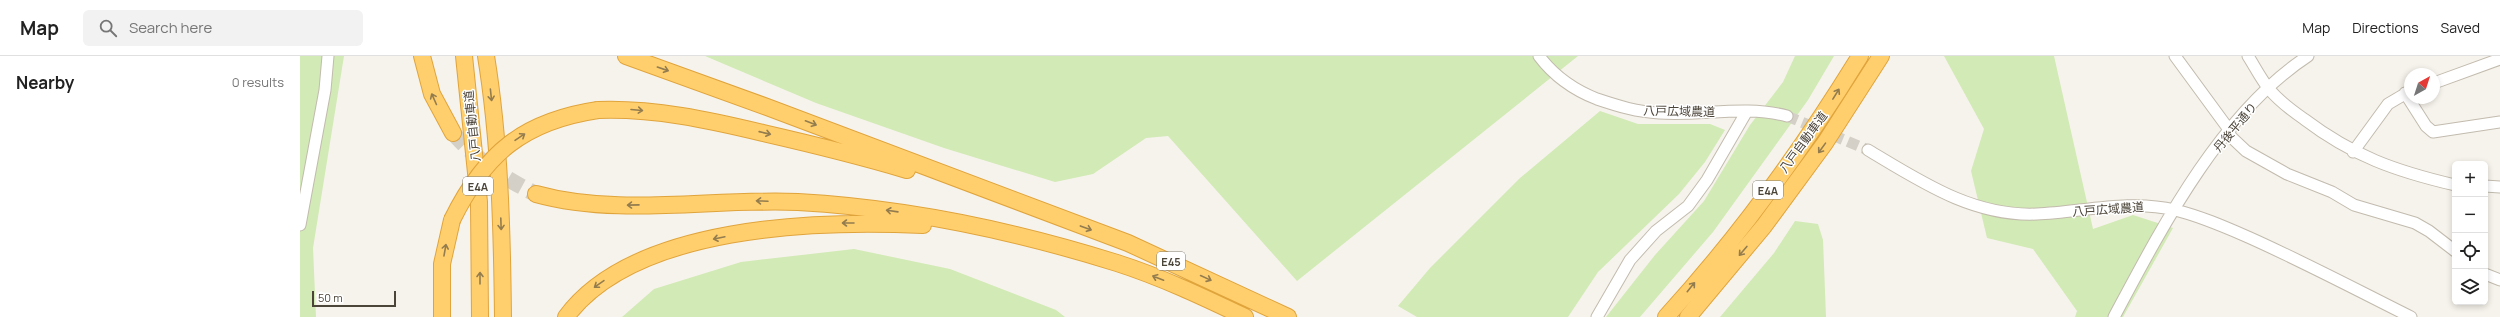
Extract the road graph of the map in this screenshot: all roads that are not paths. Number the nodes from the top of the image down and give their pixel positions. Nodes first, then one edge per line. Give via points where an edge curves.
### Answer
1 (328, 56) edge
2 (422, 56) edge
3 (464, 56) edge
4 (486, 56) edge
5 (626, 56) edge
6 (1539, 56) edge
7 (1860, 56) edge
8 (1881, 56) edge
9 (2175, 56) edge
10 (2248, 56) edge
11 (2308, 56) edge
12 (2500, 59) edge
13 (2440, 81) edge
14 (2269, 89) junction
15 (2404, 94) edge
16 (2414, 104) edge
17 (1747, 111) junction
18 (1787, 116) tunnel mouth
19 (2500, 122) edge
20 (2229, 132) junction
21 (453, 133) tunnel mouth
22 (1868, 150) tunnel mouth
23 (2353, 152) junction
24 (2452, 184) edge
25 (2488, 186) edge
26 (2500, 187) edge
27 (536, 194) tunnel mouth
28 (2175, 210) junction
29 (1050, 214) junction
30 (300, 225) edge
31 (1026, 239) junction
32 (2452, 249) edge
33 (2488, 275) edge
34 (2500, 280) edge
35 (442, 317) edge
36 (480, 317) edge
37 (503, 317) edge
38 (566, 317) edge
39 (1245, 317) edge
40 (1288, 317) edge
41 (1597, 317) edge
42 (1666, 317) edge
43 (1688, 317) edge
44 (2114, 317) edge
45 (2411, 317) edge

1 - 30 street via 325,90
21 -> 2 highway via 432,94
36 -> 3 highway, 八戸自動車道 / E4A via 479,202
4 -> 37 highway, 八戸自動車道 / E4A via 495,130
5 -> 29 highway
6 - 17 street, 八戸広域農道 via 1546,66 1569,86 1624,108 1660,113
42 -> 7 highway, 八戸自動車道 / E4A via 1756,207 1823,116
8 -> 43 highway, 八戸自動車道 / E4A via 1825,144 1764,226
9 - 20 street
10 - 14 street
11 - 14 street, 丹後平通り
12 - 13 street
14 - 20 street, 丹後平通り
14 - 23 street via 2305,120
15 - 23 street via 2388,104
16 - 19 street via 2426,126 2433,132
17 - 18 street, 八戸広域農道 via 1768,111
17 - 41 street via 1707,180 1688,206 1656,231 1630,260
20 - 28 street, 丹後平通り
20 - 32 street via 2246,151 2287,174 2332,192 2354,205 2415,223
22 - 28 street, 八戸広域農道 via 1927,185 1972,206 2003,213 2036,214 2141,205
23 - 24 street via 2398,171
25 - 26 street
31 -> 27 highway via 939,219 843,205 752,201 603,205 575,203
28 - 44 street, 丹後平通り
28 - 45 street, 八戸広域農道 via 2218,224 2275,249
35 -> 29 highway, bridge via 442,264 452,220 481,172 519,137 553,119 598,110 654,111 723,123 906,169
29 -> 40 highway, E45 via 1170,261
31 -> 38 highway via 935,226 890,224 808,224 761,230 693,244 634,262 592,288
39 -> 31 highway, E45 via 1197,294 1118,263
33 - 34 street

